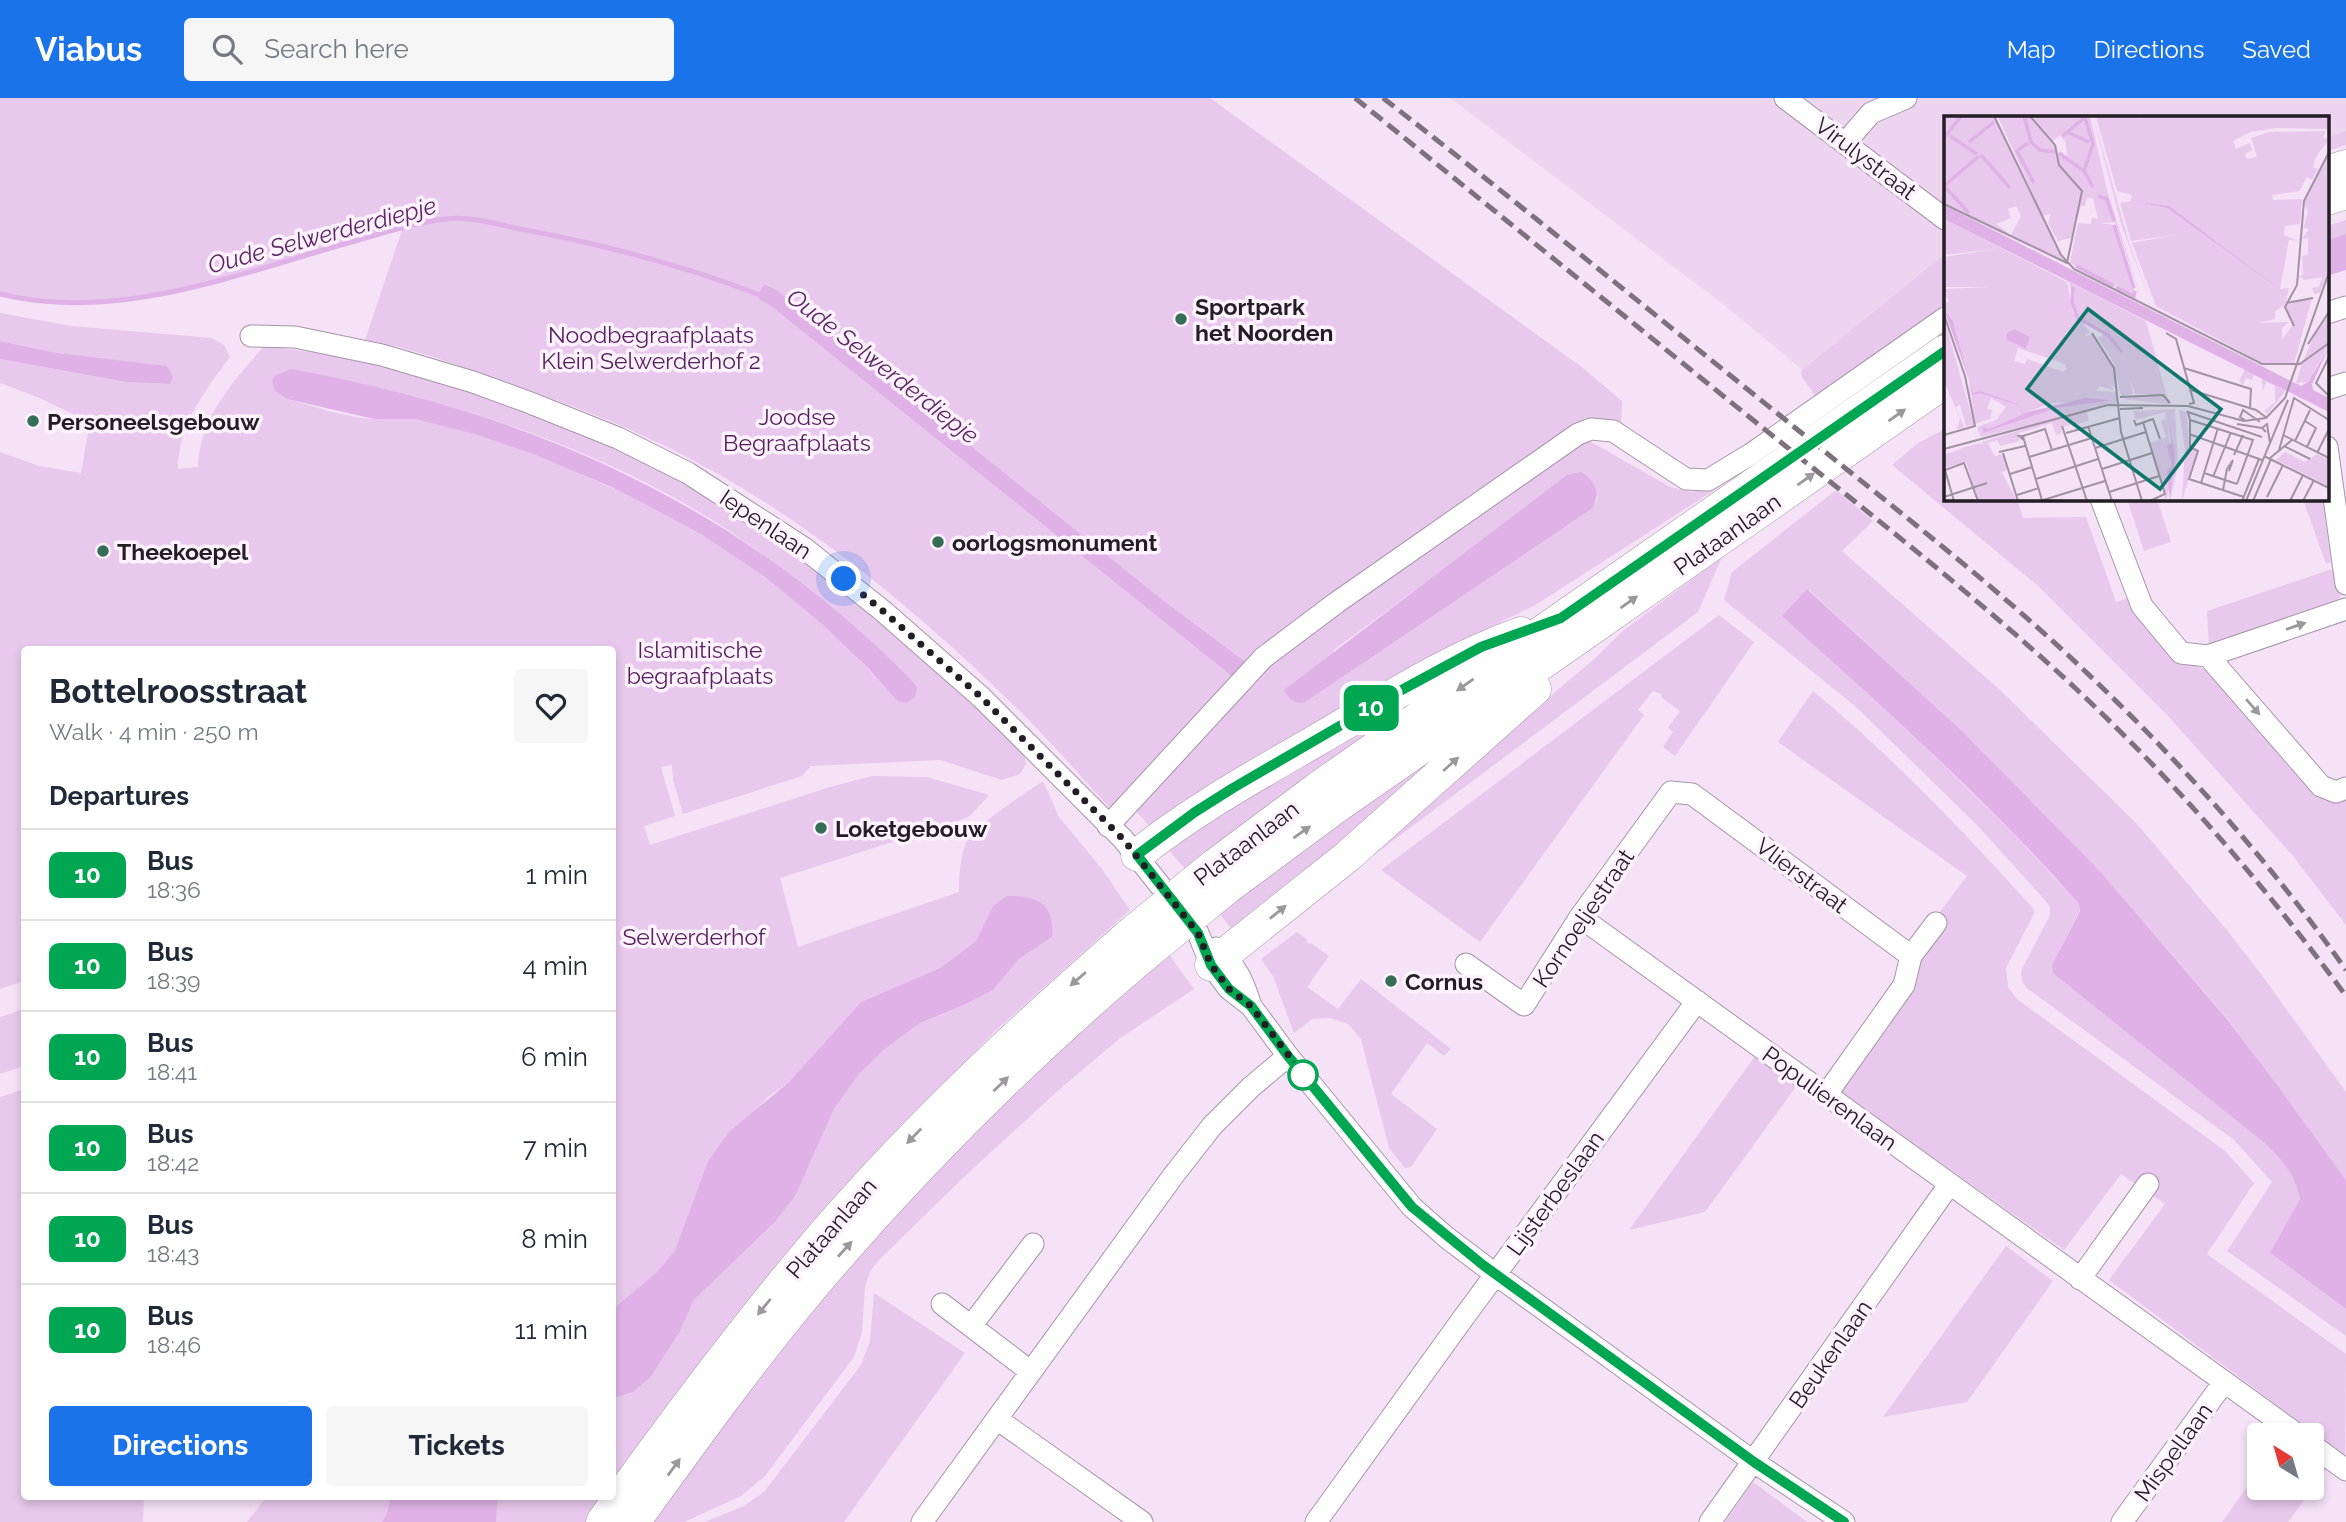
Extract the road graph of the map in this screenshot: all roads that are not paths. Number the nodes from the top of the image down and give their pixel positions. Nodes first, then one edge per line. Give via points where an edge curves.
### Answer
1 (1785, 98) edge
2 (1906, 98) edge
3 (1846, 142) junction
4 (2346, 166) edge
5 (2328, 172) edge
6 (2346, 193) edge
7 (2328, 199) edge
8 (1944, 218) edge
9 (2346, 307) edge
10 (2328, 313) edge
11 (1944, 319) edge
12 (251, 336) dead end
13 (1944, 352) edge
14 (1944, 383) edge
15 (2346, 383) edge
16 (2328, 389) edge
17 (2328, 454) edge
18 (2101, 500) edge
19 (2346, 584) edge
20 (2346, 610) edge
21 (1567, 630) junction
22 (2208, 656) junction
23 (2346, 788) edge
24 (1692, 794) joint
25 (1108, 826) junction
26 (1137, 855) junction
27 (1580, 917) junction
28 (1937, 922) dead end
29 (1138, 944) junction
30 (1911, 956) junction
31 (1218, 960) junction
32 (1466, 964) dead end
33 (1698, 1001) junction
34 (1288, 1056) junction
35 (1826, 1095) junction
36 (2148, 1184) dead end
37 (1949, 1185) junction
38 (1033, 1244) dead end
39 (1495, 1274) junction
40 (2080, 1279) junction
41 (942, 1304) dead end
42 (975, 1329) junction
43 (1031, 1372) junction
44 (2224, 1382) junction
45 (997, 1419) junction
46 (2281, 1423) edge
47 (2324, 1454) edge
48 (1754, 1462) junction
49 (2346, 1470) edge
50 (602, 1522) edge
51 (634, 1522) edge
52 (922, 1522) edge
53 (1141, 1522) edge
54 (1316, 1522) edge
55 (1710, 1522) edge
56 (1843, 1522) edge
57 (2122, 1522) edge

1 - 3 street, Virulystraat
2 - 3 street via 1871,113
3 - 8 street, Virulystraat
4 - 5 highway
6 - 7 highway
9 - 10 street
11 - 25 street via 1708,480 1686,479 1613,431 1591,429 1578,434 1263,658
12 - 25 street, Iepenlaan via 295,337 370,352 473,382 618,438 688,473 804,548 883,611 981,697
13 - 21 highway, Plataanlaan
21 -> 14 highway, Plataanlaan
15 - 16 street
17 - 19 street
18 - 22 street via 2149,617 2181,653
22 -> 20 street
21 - 26 highway via 1481,647 1233,788
21 - 29 highway, Plataanlaan, bridge via 1319,788
31 -> 21 highway via 1385,825 1552,674
22 -> 23 street via 2321,786 2336,792
24 - 27 street, Kornoeljestraat via 1671,792
24 - 30 street, Vlierstraat
25 - 26 street, Iepenlaan
26 - 31 street, Iepenlaan
27 - 32 street, Kornoeljestraat via 1524,1005
27 - 33 street, Populierenlaan
28 - 30 street
29 -> 50 highway, Plataanlaan via 1003,1046 864,1189 741,1336
51 -> 29 highway, Plataanlaan via 829,1267
30 - 35 street via 1904,985
31 - 34 street, Iepenlaan via 1242,978 1251,1006
33 - 35 street, Populierenlaan
33 - 39 street, Lijsterbeslaan
34 - 39 street, Iepenlaan via 1412,1207
34 - 43 street via 1212,1126
35 - 37 street, Populierenlaan
36 - 40 street
37 - 40 street, Populierenlaan
37 - 48 street, Beukenlaan
38 - 42 street via 975,1321
39 - 48 street, Iepenlaan
39 - 54 street, Lijsterbeslaan
40 - 44 street, Populierenlaan
41 - 42 street
42 - 43 street
43 - 45 street
44 - 46 street, Populierenlaan
44 - 57 street, Mispellaan
45 - 52 street
45 - 53 street
47 - 49 street
48 - 55 street, Beukenlaan
48 - 56 street, Iepenlaan

